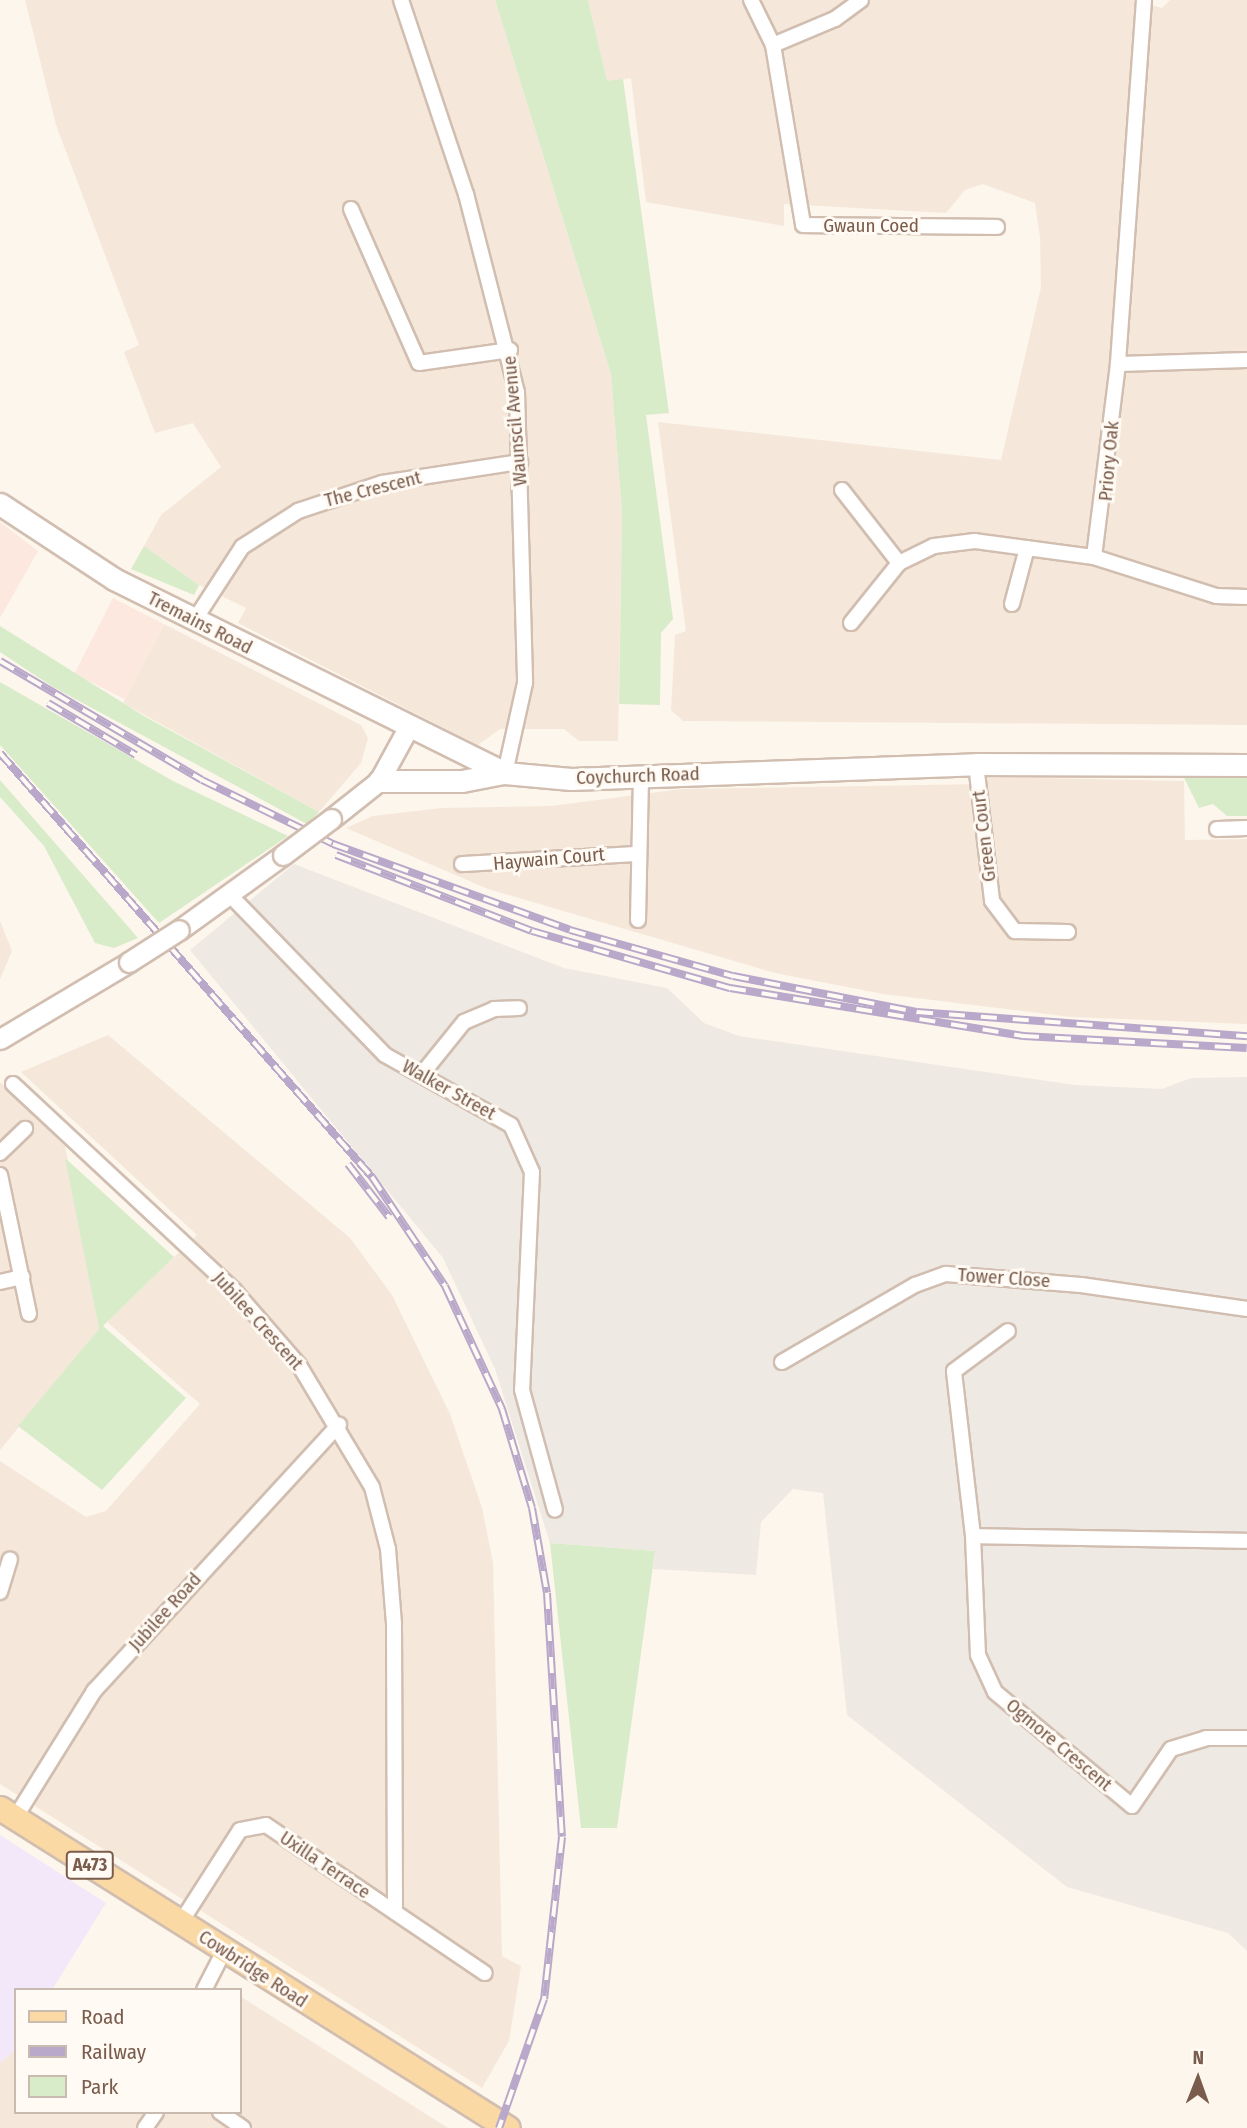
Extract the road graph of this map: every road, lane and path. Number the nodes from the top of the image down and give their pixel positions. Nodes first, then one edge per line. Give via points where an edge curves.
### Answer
1 (401, 0) edge
2 (751, 0) edge
3 (861, 0) edge
4 (1144, 0) edge
5 (773, 45) junction
6 (351, 209) dead end
7 (997, 227) dead end
8 (510, 350) junction
9 (1247, 360) edge
10 (1118, 364) junction
11 (520, 462) junction
12 (842, 491) dead end
13 (0, 504) edge
14 (1027, 548) junction
15 (1094, 557) junction
16 (899, 562) junction
17 (1247, 597) edge
18 (1012, 604) dead end
19 (194, 621) junction
20 (851, 623) dead end
21 (408, 729) junction
22 (976, 764) junction
23 (1247, 765) edge
24 (505, 773) junction
25 (641, 776) junction
26 (379, 780) junction
27 (1217, 828) dead end
28 (1247, 828) edge
29 (637, 854) junction
30 (462, 864) dead end
31 (229, 894) junction
32 (638, 920) dead end
33 (1068, 932) dead end
34 (519, 1007) dead end
35 (0, 1039) edge
36 (422, 1074) junction
37 (13, 1084) dead end
38 (24, 1129) dead end
39 (0, 1153) edge
40 (0, 1175) edge
41 (22, 1278) junction
42 (0, 1282) edge
43 (1247, 1309) edge
44 (29, 1314) dead end
45 (1008, 1331) dead end
46 (782, 1362) dead end
47 (339, 1425) junction
48 (555, 1510) dead end
49 (973, 1536) junction
50 (1247, 1541) edge
51 (10, 1559) dead end
52 (0, 1592) edge
53 (394, 1624) joint
54 (1247, 1738) edge
55 (7, 1813) edge
56 (395, 1912) junction
57 (181, 1922) junction
58 (224, 1951) junction
59 (485, 1973) dead end
60 (205, 1988) edge
61 (223, 2114) edge
62 (243, 2128) edge
63 (508, 2128) edge

1 - 8 street, Waunscil Avenue via 466,194
2 - 5 street, Gwaun Coed
3 - 5 street via 835,19
4 - 10 street, Priory Oak
5 - 7 street, Gwaun Coed via 803,225
6 - 8 street via 419,363
8 - 11 street, Waunscil Avenue
9 - 10 street
10 - 15 street, Priory Oak
11 - 19 street, The Crescent via 383,483 298,511 242,547
11 - 24 street, Waunscil Avenue via 525,683
12 - 16 street
13 - 19 main road, Tremains Road via 114,579
14 - 15 street
14 - 16 street via 975,541 934,546
14 - 18 street
15 - 17 street via 1216,596
16 - 20 street
19 - 21 main road, Tremains Road
21 - 24 main road, Coychurch Road
21 - 26 street
22 - 23 main road, Coychurch Road
22 - 25 main road, Coychurch Road
22 - 33 street, Green Court via 992,901 1015,931
24 - 25 main road, Coychurch Road via 537,778
24 - 26 main road via 462,781
25 - 29 street
26 - 31 street, bridge
27 - 28 street
29 - 30 street, Haywain Court
29 - 32 street
31 - 35 street, bridge via 129,962
31 - 36 street, Walker Street via 385,1055
34 - 36 street via 494,1009 464,1022
36 - 48 street, Walker Street via 511,1125 532,1172 522,1390
37 - 47 street, Jubilee Crescent via 234,1290 299,1365
38 - 39 street
40 - 41 street
41 - 42 street
41 - 44 street
43 - 46 street, Tower Close via 1082,1284 946,1274 915,1284
45 - 49 street, Ogmore Crescent via 954,1371
47 - 53 street, Jubilee Crescent via 372,1487 388,1549
47 - 55 street, Jubilee Road via 94,1691
49 - 50 street
49 - 54 street, Ogmore Crescent via 978,1655 995,1692 1132,1806 1171,1749 1206,1738
51 - 52 street
53 - 56 street, Uxilla Terrace
55 - 57 main road, Cowbridge Road / A473
56 - 57 street, Uxilla Terrace via 266,1825 251,1823 240,1830
56 - 59 street, Uxilla Terrace
57 - 58 main road, Cowbridge Road / A473
58 - 60 street
58 - 63 main road, Cowbridge Road / A473
61 - 62 street

